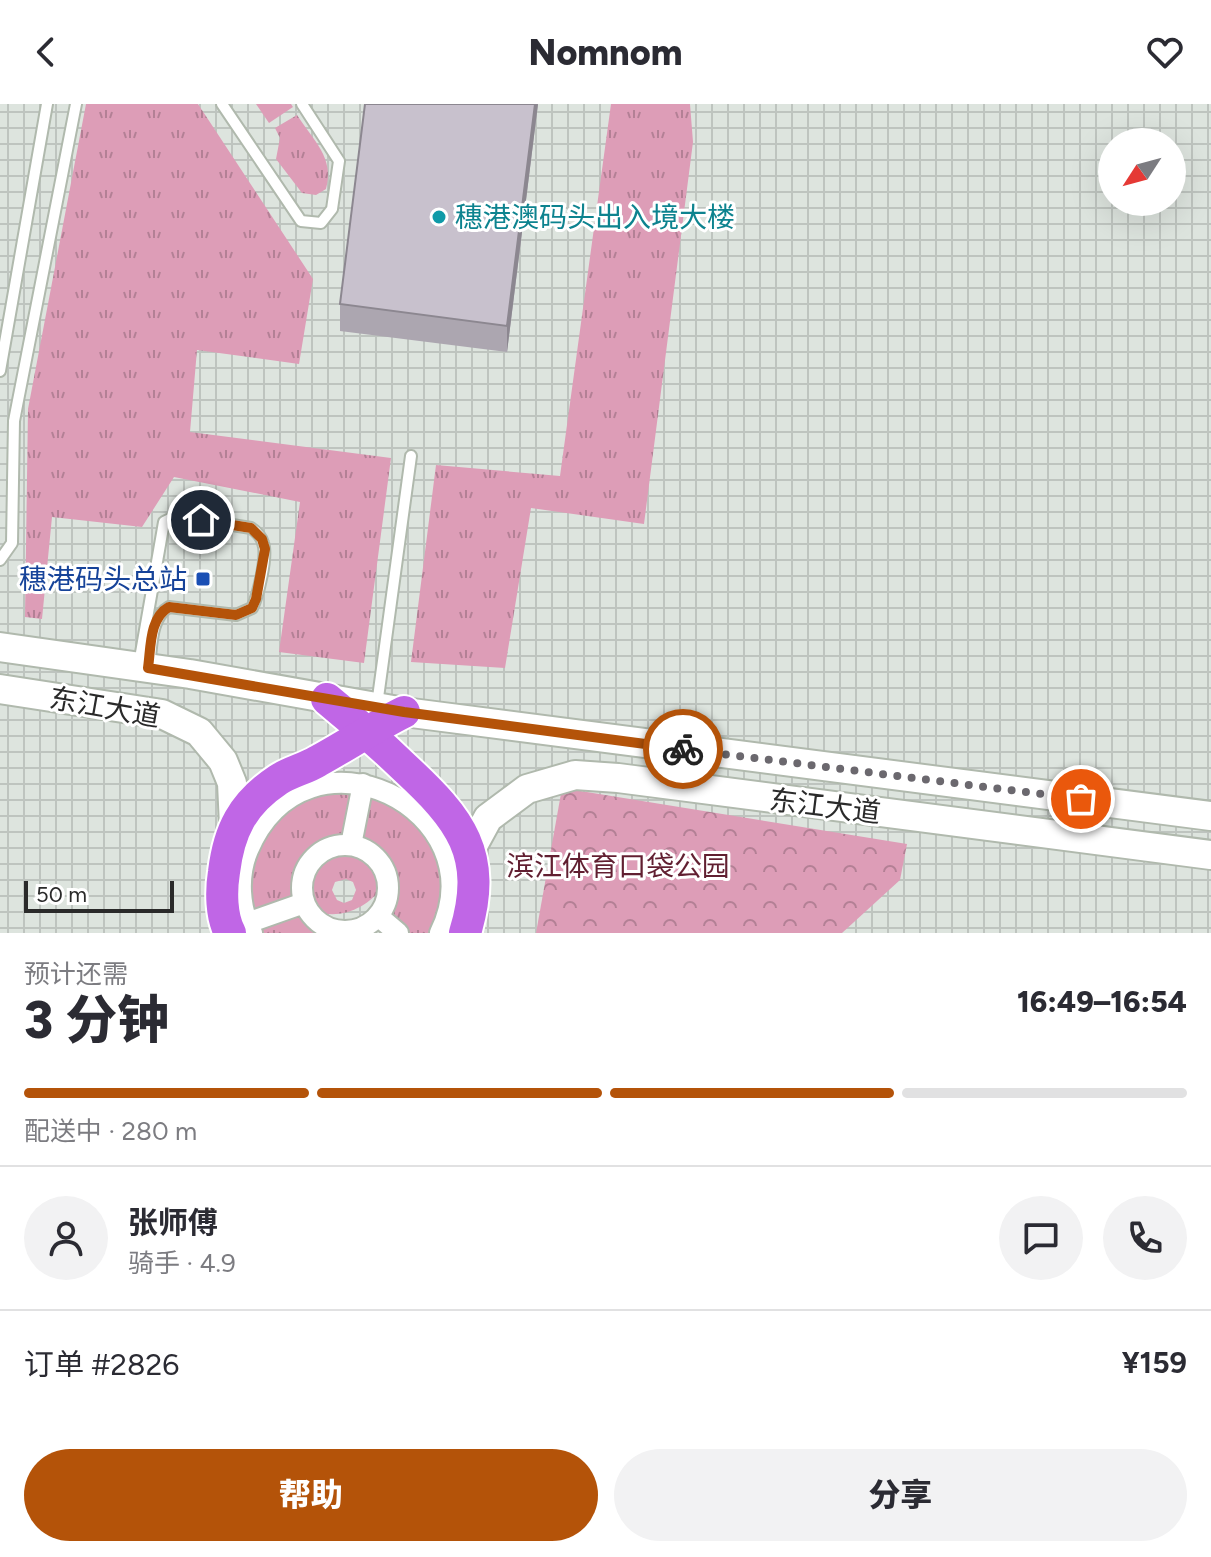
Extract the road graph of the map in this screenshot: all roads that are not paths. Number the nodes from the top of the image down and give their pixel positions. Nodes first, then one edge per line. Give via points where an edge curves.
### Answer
1 (47, 104) edge
2 (76, 104) edge
3 (222, 104) edge
4 (302, 104) edge
5 (0, 371) edge
6 (411, 456) dead end
7 (0, 560) edge
8 (0, 647) edge
9 (144, 668) junction
10 (0, 689) edge
11 (327, 699) joint
12 (382, 717) junction
13 (315, 763) junction
14 (363, 784) junction
15 (427, 788) junction
16 (1211, 816) edge
17 (234, 825) junction
18 (351, 845) junction
19 (470, 851) junction
20 (1211, 855) edge
21 (304, 903) junction
22 (378, 916) junction
23 (234, 926) edge
24 (398, 933) edge
25 (440, 933) edge
26 (465, 933) edge

1 - 5 lane
2 - 7 lane via 14,421 12,543
3 - 4 lane via 301,221 321,223 332,209 339,161
6 - 12 lane
8 - 9 street, 东江大道
9 - 9 lane via 158,615 169,607 236,615 252,608 265,549 251,528 176,516 164,522
9 - 11 street, 东江大道
10 - 17 street, 东江大道 via 162,714 199,732 223,761 232,783
11 - 12 main road
12 - 13 main road
12 - 15 main road
12 - 16 street, 东江大道
13 - 15 main road via 354,760 393,768
13 - 17 main road via 279,779
14 - 18 street
14 - 23 street via 332,783 302,791 276,808 256,831 244,860
14 - 25 street via 392,793 418,812 438,837 449,867 450,899
15 - 19 main road via 456,821
17 - 23 main road via 226,856
18 - 21 street via 336,845 311,860 301,888
18 - 22 street via 374,856 387,879
19 - 20 street, 东江大道 via 488,818 510,799 575,775
19 - 26 main road via 474,888
21 - 22 street via 331,929 357,930
21 - 23 street
22 - 24 street

